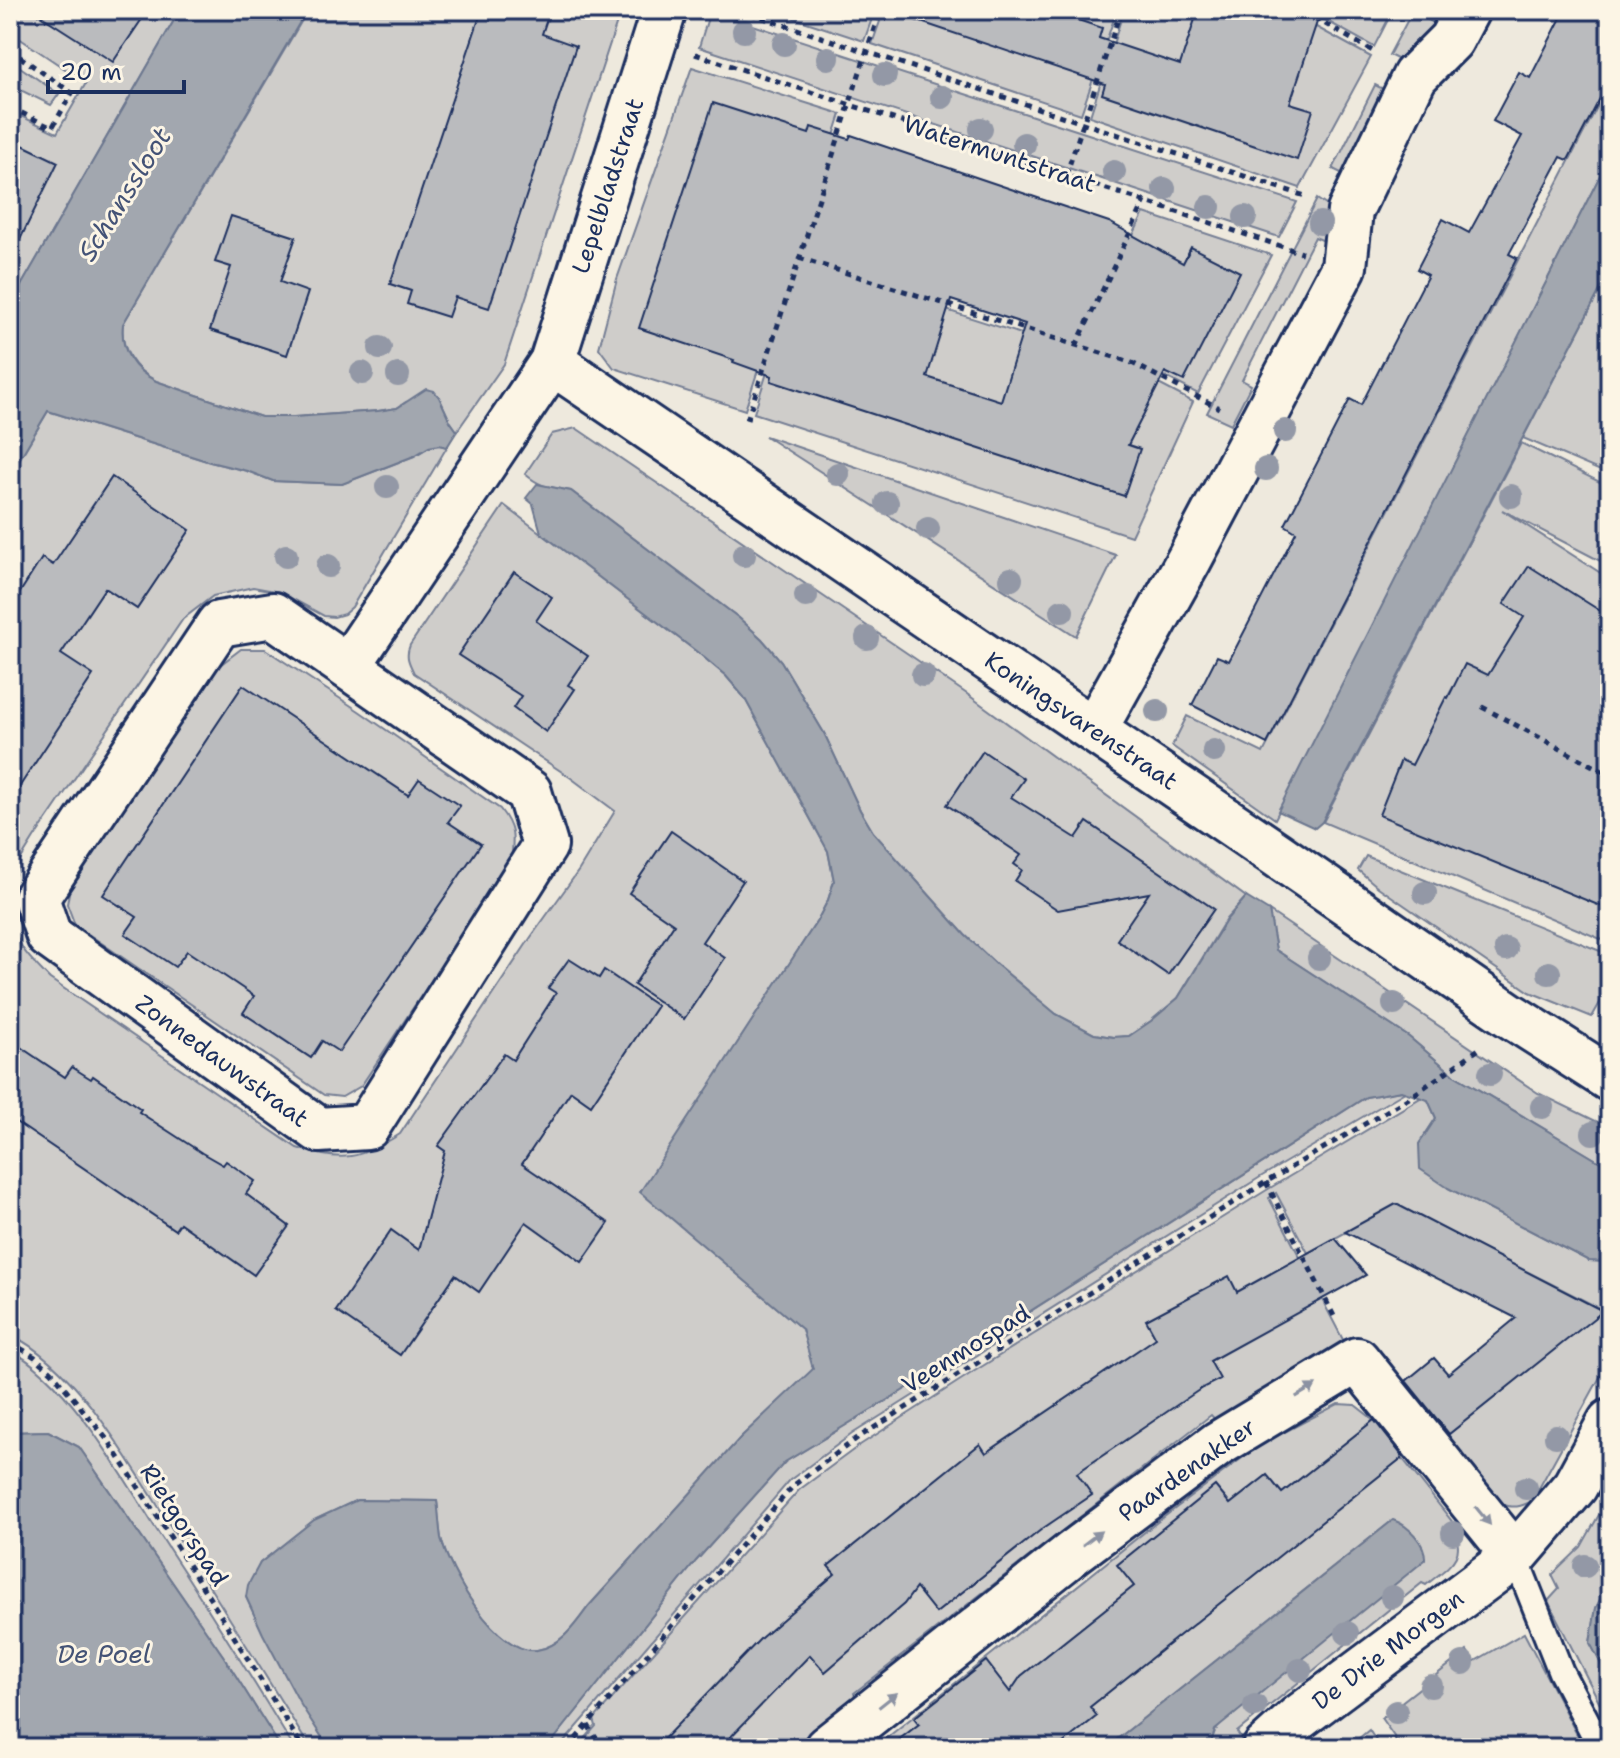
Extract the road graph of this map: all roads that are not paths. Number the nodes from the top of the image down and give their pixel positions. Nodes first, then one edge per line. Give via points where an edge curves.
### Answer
1 (1467, 10) edge
2 (659, 26) edge
3 (552, 362) junction
4 (348, 666) junction
5 (1094, 730) junction
6 (1606, 1066) edge
7 (1610, 1422) edge
8 (1515, 1556) junction
9 (827, 1748) edge
10 (1265, 1748) edge
11 (1601, 1748) edge

1 - 5 street via 1451,40 1415,76 1350,211 1344,267
2 - 3 street, Lepelbladstraat
3 - 4 street
3 - 5 street, Koningsvarenstraat
4 - 4 street, Zonnedauwstraat via 529,792 545,845 367,1127 319,1130 49,936 36,898 219,624 273,615
5 - 6 street, Koningsvarenstraat via 1508,1014
7 - 8 street, De Drie Morgen via 1575,1486
9 -> 8 street, Paardenakker via 1218,1444 1357,1360
8 - 10 street, De Drie Morgen
8 - 11 lane via 1561,1672

